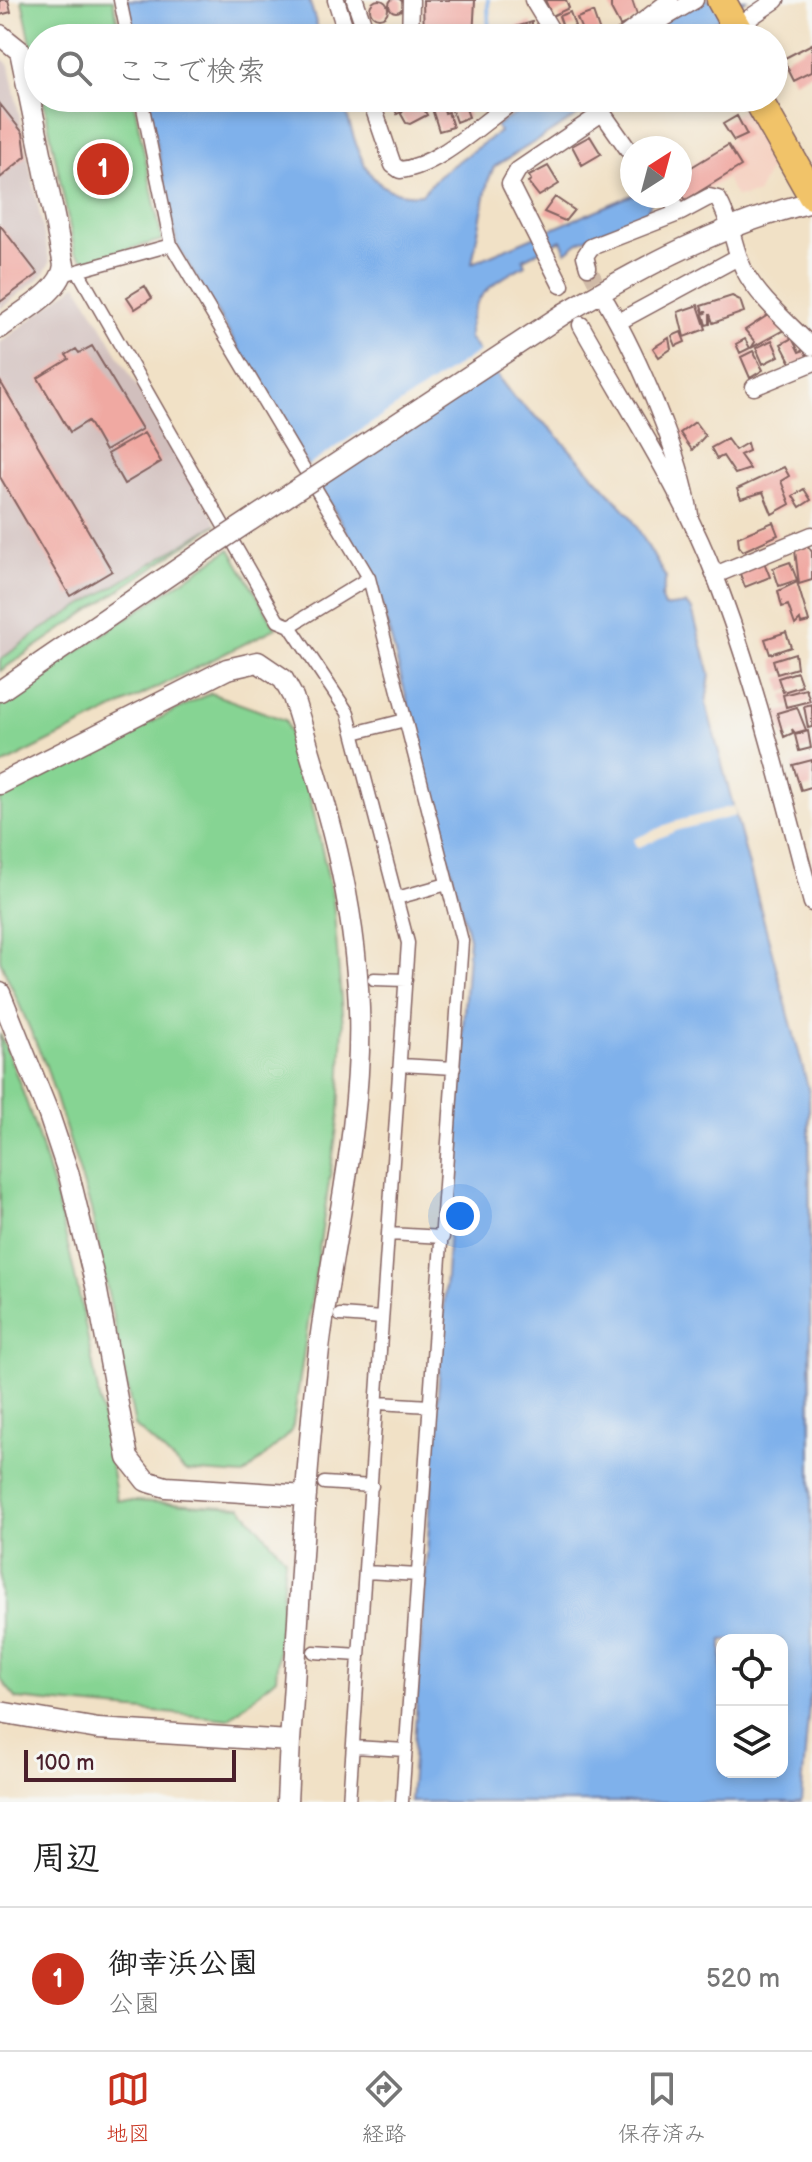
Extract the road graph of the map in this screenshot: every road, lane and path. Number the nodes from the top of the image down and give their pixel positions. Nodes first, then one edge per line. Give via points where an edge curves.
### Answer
1 (120, 0) edge
2 (336, 0) edge
3 (355, 0) edge
4 (411, 0) edge
5 (533, 0) edge
6 (670, 0) edge
7 (695, 0) edge
8 (703, 0) edge
9 (721, 0) edge
10 (776, 0) edge
11 (125, 24) edge
12 (344, 24) edge
13 (363, 24) edge
14 (410, 24) edge
15 (548, 24) edge
16 (640, 24) edge
17 (654, 24) edge
18 (724, 24) edge
19 (729, 24) edge
20 (744, 24) edge
21 (0, 35) edge
22 (24, 69) edge
23 (34, 112) edge
24 (144, 112) edge
25 (375, 112) edge
26 (499, 112) edge
27 (592, 112) edge
28 (602, 112) edge
29 (765, 112) edge
30 (785, 112) edge
31 (620, 138) edge
32 (812, 160) edge
33 (812, 195) edge
34 (812, 202) edge
35 (678, 208) edge
36 (681, 212) junction
37 (732, 226) junction
38 (171, 245) junction
39 (738, 257) junction
40 (588, 267) dead end
41 (70, 272) junction
42 (561, 285) dead end
43 (607, 303) tunnel mouth
44 (573, 319) junction
45 (618, 322) junction
46 (0, 328) edge
47 (812, 347) edge
48 (812, 363) edge
49 (754, 387) dead end
50 (691, 524) junction
51 (812, 535) edge
52 (715, 575) junction
53 (369, 578) junction
54 (290, 626) junction
55 (312, 661) junction
56 (299, 669) dead end
57 (0, 691) edge
58 (405, 720) junction
59 (354, 733) junction
60 (0, 784) edge
61 (447, 884) junction
62 (397, 898) junction
63 (812, 903) edge
64 (374, 979) dead end
65 (406, 980) junction
66 (0, 993) edge
67 (401, 1065) junction
68 (454, 1068) junction
69 (389, 1234) junction
70 (443, 1237) junction
71 (340, 1315) dead end
72 (382, 1318) junction
73 (378, 1403) junction
74 (430, 1406) junction
75 (324, 1483) dead end
76 (372, 1486) junction
77 (306, 1496) junction
78 (366, 1572) junction
79 (418, 1575) junction
80 (314, 1652) dead end
81 (359, 1655) junction
82 (0, 1712) edge
83 (290, 1741) junction
84 (354, 1747) junction
85 (406, 1750) junction
86 (287, 1802) edge
87 (349, 1802) edge
88 (402, 1802) edge

1 - 11 street
2 - 12 street
3 - 13 street
4 - 14 street
5 - 15 street
6 - 16 street
7 - 17 street
8 - 18 highway
9 - 19 highway
10 - 20 street
21 - 22 street via 20,51
23 - 41 street
24 - 38 street
25 - 26 street via 393,165 400,170 452,146
27 - 42 street via 518,170 510,184
28 - 31 street
29 - 33 highway
30 - 32 highway
34 - 37 street
35 - 36 street
36 - 37 street via 709,197 718,199
36 - 40 street via 591,247 585,256
37 - 39 street
37 - 44 street via 633,272
38 - 41 street
38 - 53 street
39 - 45 street
39 - 47 street via 759,290
41 - 46 street
41 - 54 street via 278,621
43 - 45 street
44 - 50 street
44 - 57 street, bridge via 213,545
45 - 50 street via 686,486
48 - 49 street
50 - 52 street
51 - 52 street
52 - 63 street
53 - 54 street
53 - 58 street
54 - 55 street
55 - 56 street
55 - 59 street via 348,713
58 - 59 street
58 - 61 street
59 - 62 street
60 - 77 street via 238,665 266,665 293,697 335,829 348,892 359,1008 354,1140 322,1327
61 - 62 street
61 - 68 street via 462,941
62 - 65 street via 408,943
64 - 65 street
65 - 67 street
66 - 77 street via 69,1175 135,1470 146,1481 166,1487
67 - 68 street
67 - 69 street
68 - 70 street
69 - 70 street
69 - 72 street
70 - 74 street
71 - 72 street
72 - 73 street
73 - 74 street
73 - 76 street
74 - 79 street
75 - 76 street
76 - 78 street
77 - 83 street
78 - 79 street
78 - 81 street
79 - 85 street
80 - 81 street
81 - 84 street
82 - 83 street via 98,1729
83 - 86 street
84 - 85 street
84 - 87 street
85 - 88 street

